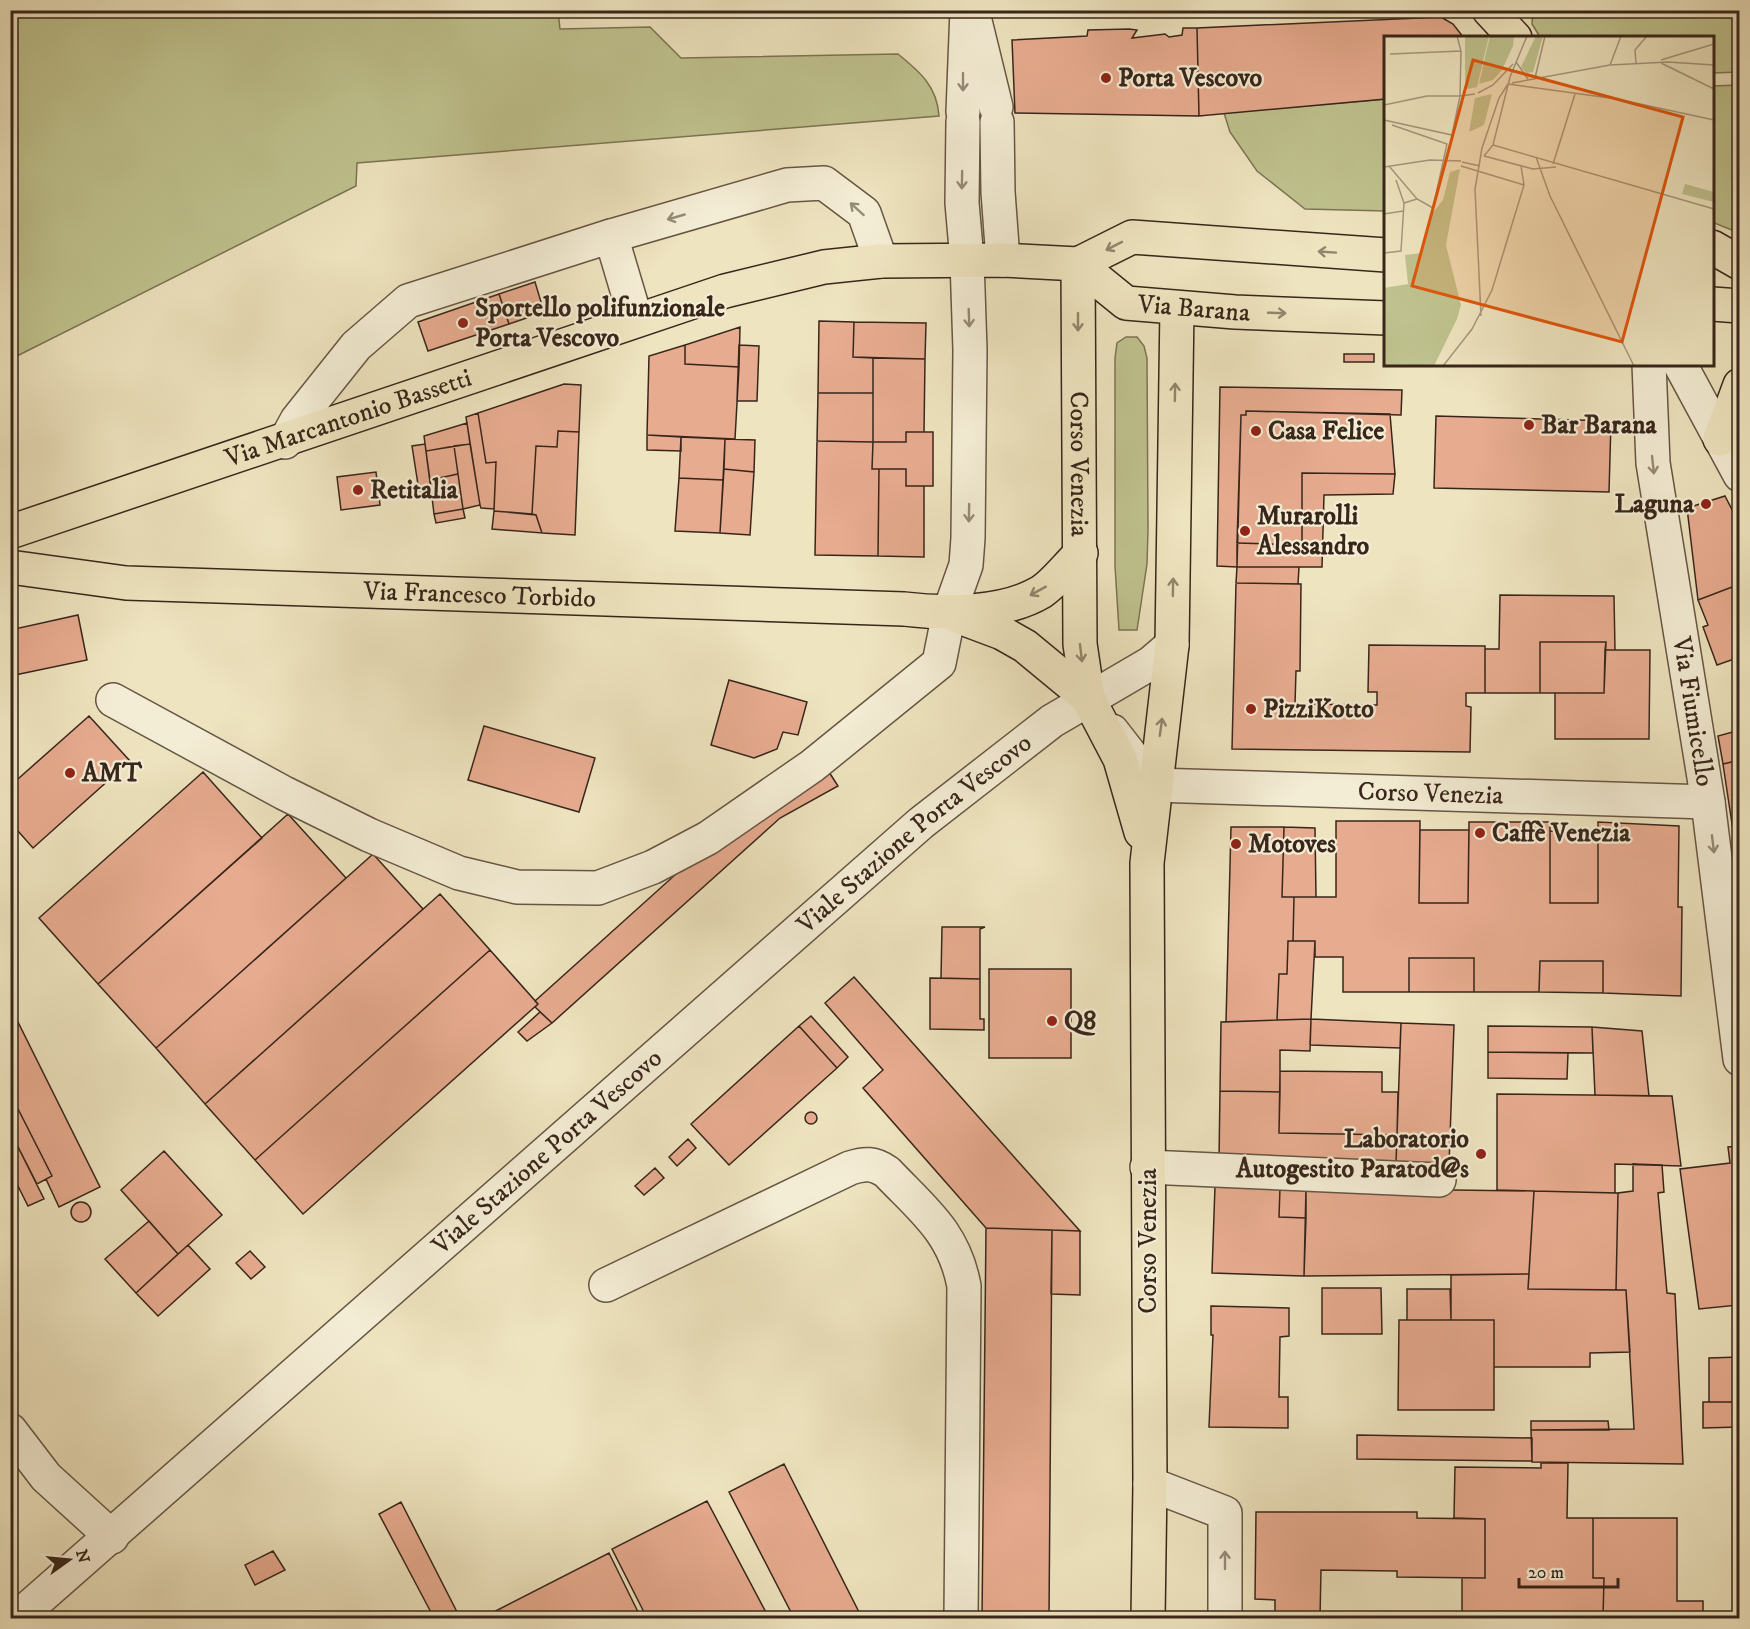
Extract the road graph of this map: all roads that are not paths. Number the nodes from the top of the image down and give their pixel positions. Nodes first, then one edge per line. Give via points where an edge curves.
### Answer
1 (967, 10) edge
2 (972, 10) edge
3 (1489, 11) edge
4 (1496, 36) edge
5 (1513, 36) edge
6 (611, 236) junction
7 (1714, 248) edge
8 (1384, 255) edge
9 (967, 260) junction
10 (1003, 260) junction
11 (881, 261) junction
12 (1740, 263) edge
13 (1078, 264) junction
14 (1714, 304) edge
15 (1740, 306) edge
16 (1177, 308) junction
17 (1384, 318) edge
18 (636, 320) junction
19 (1649, 366) edge
20 (1681, 366) edge
21 (1740, 385) edge
22 (1720, 439) junction
23 (285, 442) junction
24 (1740, 475) edge
25 (10, 532) edge
26 (1081, 552) junction
27 (10, 567) edge
28 (949, 613) junction
29 (1172, 645) junction
30 (1088, 698) junction
31 (113, 700) dead end
32 (1154, 785) junction
33 (1708, 802) junction
34 (1147, 863) junction
35 (1740, 1059) edge
36 (1147, 1167) junction
37 (1439, 1180) dead end
38 (606, 1285) dead end
39 (10, 1430) edge
40 (1150, 1484) junction
41 (112, 1536) junction
42 (17, 1618) edge
43 (961, 1618) edge
44 (1148, 1618) edge
45 (1226, 1618) edge

1 -> 9 street via 962,203
2 - 10 street via 996,115
3 - 4 main road
3 - 5 main road
11 -> 6 street via 864,213 824,183 787,185
6 - 18 street
6 - 23 street via 408,301 356,346 297,420
7 - 12 main road
8 -> 13 main road via 1132,237
9 - 10 main road, Via Marcantonio Bassetti
9 - 11 main road, Via Marcantonio Bassetti
9 -> 28 street via 968,538 966,565
10 - 13 main road, Via Marcantonio Bassetti
11 - 18 main road, Via Marcantonio Bassetti via 780,277
13 - 16 main road, Via Barana via 1126,303
13 -> 26 main road, Corso Venezia
14 - 15 main road
16 -> 17 main road, Via Barana
29 -> 16 main road, Corso Venezia
18 - 23 main road, Via Marcantonio Bassetti
19 -> 33 street, Via Fiumicello via 1653,463
20 - 22 street
21 - 22 main road
22 - 24 street
23 - 25 main road, Via Marcantonio Bassetti
26 -> 28 main road, Via Francesco Torbido via 1041,591 1008,604
26 -> 30 main road, Corso Venezia via 1080,644
27 - 28 main road, Via Francesco Torbido via 126,583
28 - 30 main road, Via Francesco Torbido via 1025,646
28 - 31 street via 939,663 812,766 708,838 653,867 598,888 517,887 459,873 284,793
29 - 30 street via 1150,663
32 -> 29 main road, Corso Venezia
30 - 32 street, Corso Venezia
30 - 34 main road, Corso Venezia via 1120,759
30 - 41 street, Viale Stazione Porta Vescovo via 1052,721 921,823
32 - 33 street, Corso Venezia
32 - 34 main road, Corso Venezia
33 -> 35 street, Via Fiumicello
34 - 36 main road, Corso Venezia
36 - 37 street
36 - 40 main road, Corso Venezia
38 - 43 street via 850,1168 865,1163 887,1172 943,1231 957,1257 964,1286
39 - 41 street via 46,1477
40 - 44 main road, Corso Venezia
45 -> 40 street via 1225,1513
41 - 42 street, Viale Stazione Porta Vescovo

